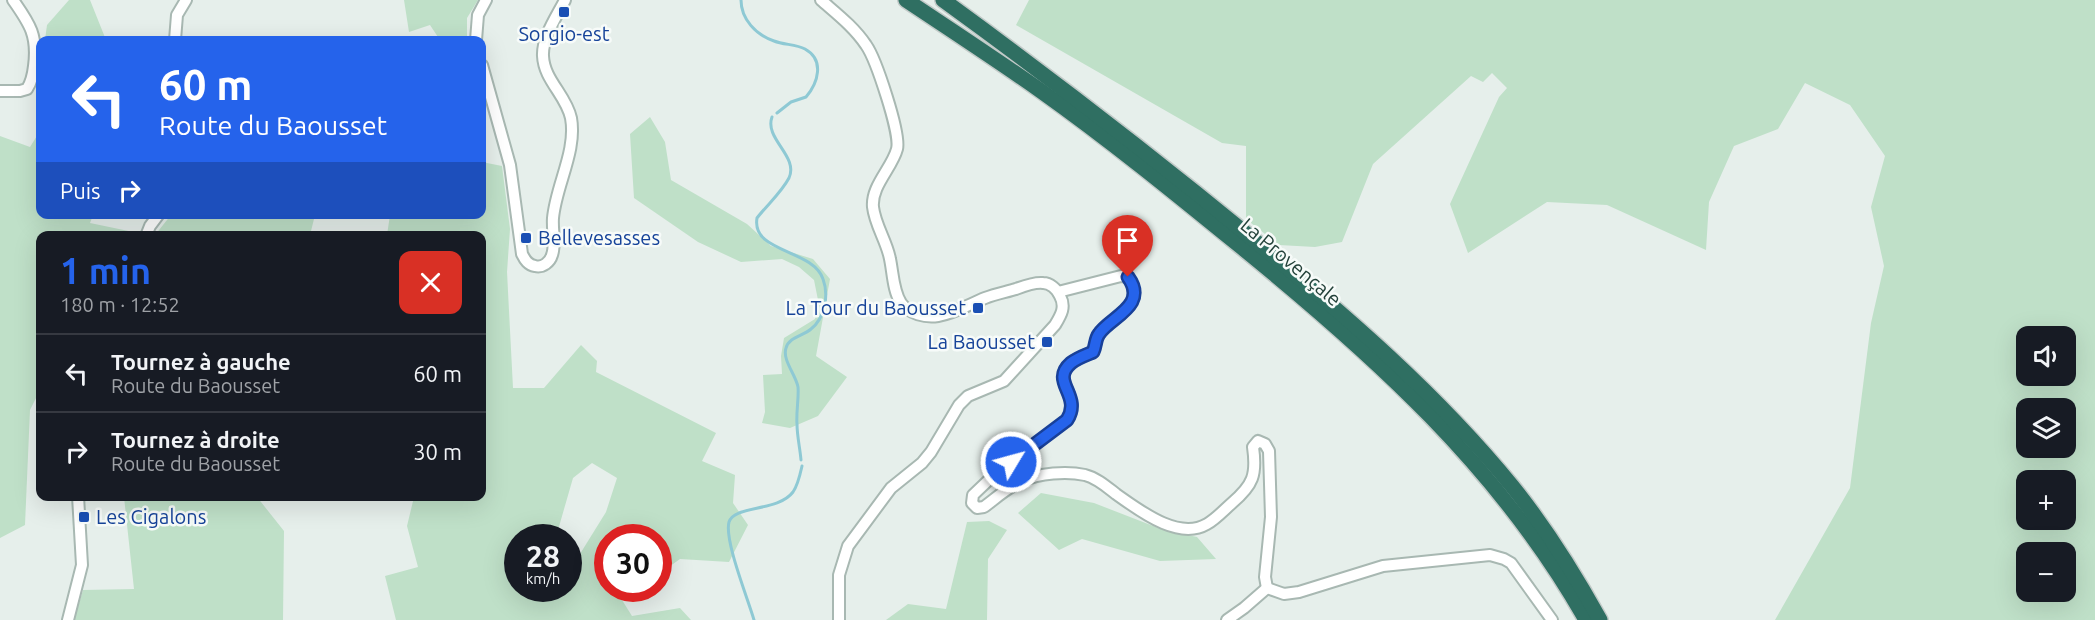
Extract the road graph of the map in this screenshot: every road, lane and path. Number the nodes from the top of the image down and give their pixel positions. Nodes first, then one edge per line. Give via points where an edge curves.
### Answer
1 (13, 0) edge
2 (186, 0) edge
3 (486, 0) edge
4 (565, 0) edge
5 (821, 0) edge
6 (906, 0) edge
7 (943, 0) edge
8 (175, 36) edge
9 (476, 36) edge
10 (486, 79) edge
11 (0, 91) edge
12 (1133, 151) junction
13 (1279, 270) junction
14 (1058, 292) junction
15 (78, 501) edge
16 (1267, 588) junction
17 (68, 620) edge
18 (839, 620) edge
19 (1227, 620) edge
20 (1552, 620) edge
21 (1586, 620) edge
22 (1600, 620) edge

1 - 11 street via 29,22 35,60 27,89
2 - 8 street via 177,15
3 - 9 street via 478,15
4 - 10 street via 543,52 550,81 567,106 571,141 553,217 552,255 542,266 528,263 522,254 510,165
5 - 14 street via 868,47 892,117 898,143 874,196 873,207 902,304 912,312 937,316 1042,282
6 - 12 highway, La Provençale
7 - 12 highway, La Provençale
12 - 13 highway, La Provençale
13 - 21 highway, La Provençale via 1481,470 1524,523
13 - 22 highway, La Provençale via 1391,359 1485,454 1543,528
14 - 16 street via 1121,276 1128,277 1134,292 1125,311 1100,332 1093,352 1065,369 1063,378 1073,402 1067,420 994,475 973,495 972,503 977,508 984,507 1022,481 1040,476 1086,475 1170,526 1196,528 1207,524 1247,489 1256,467 1253,447 1258,441 1269,451
14 - 18 street via 1064,307 1055,325 1005,381 968,396 959,405 931,452 891,488 848,546 839,575
15 - 17 street via 82,565
16 - 19 street
16 - 20 street via 1284,594 1299,592 1383,566 1490,555 1510,563

